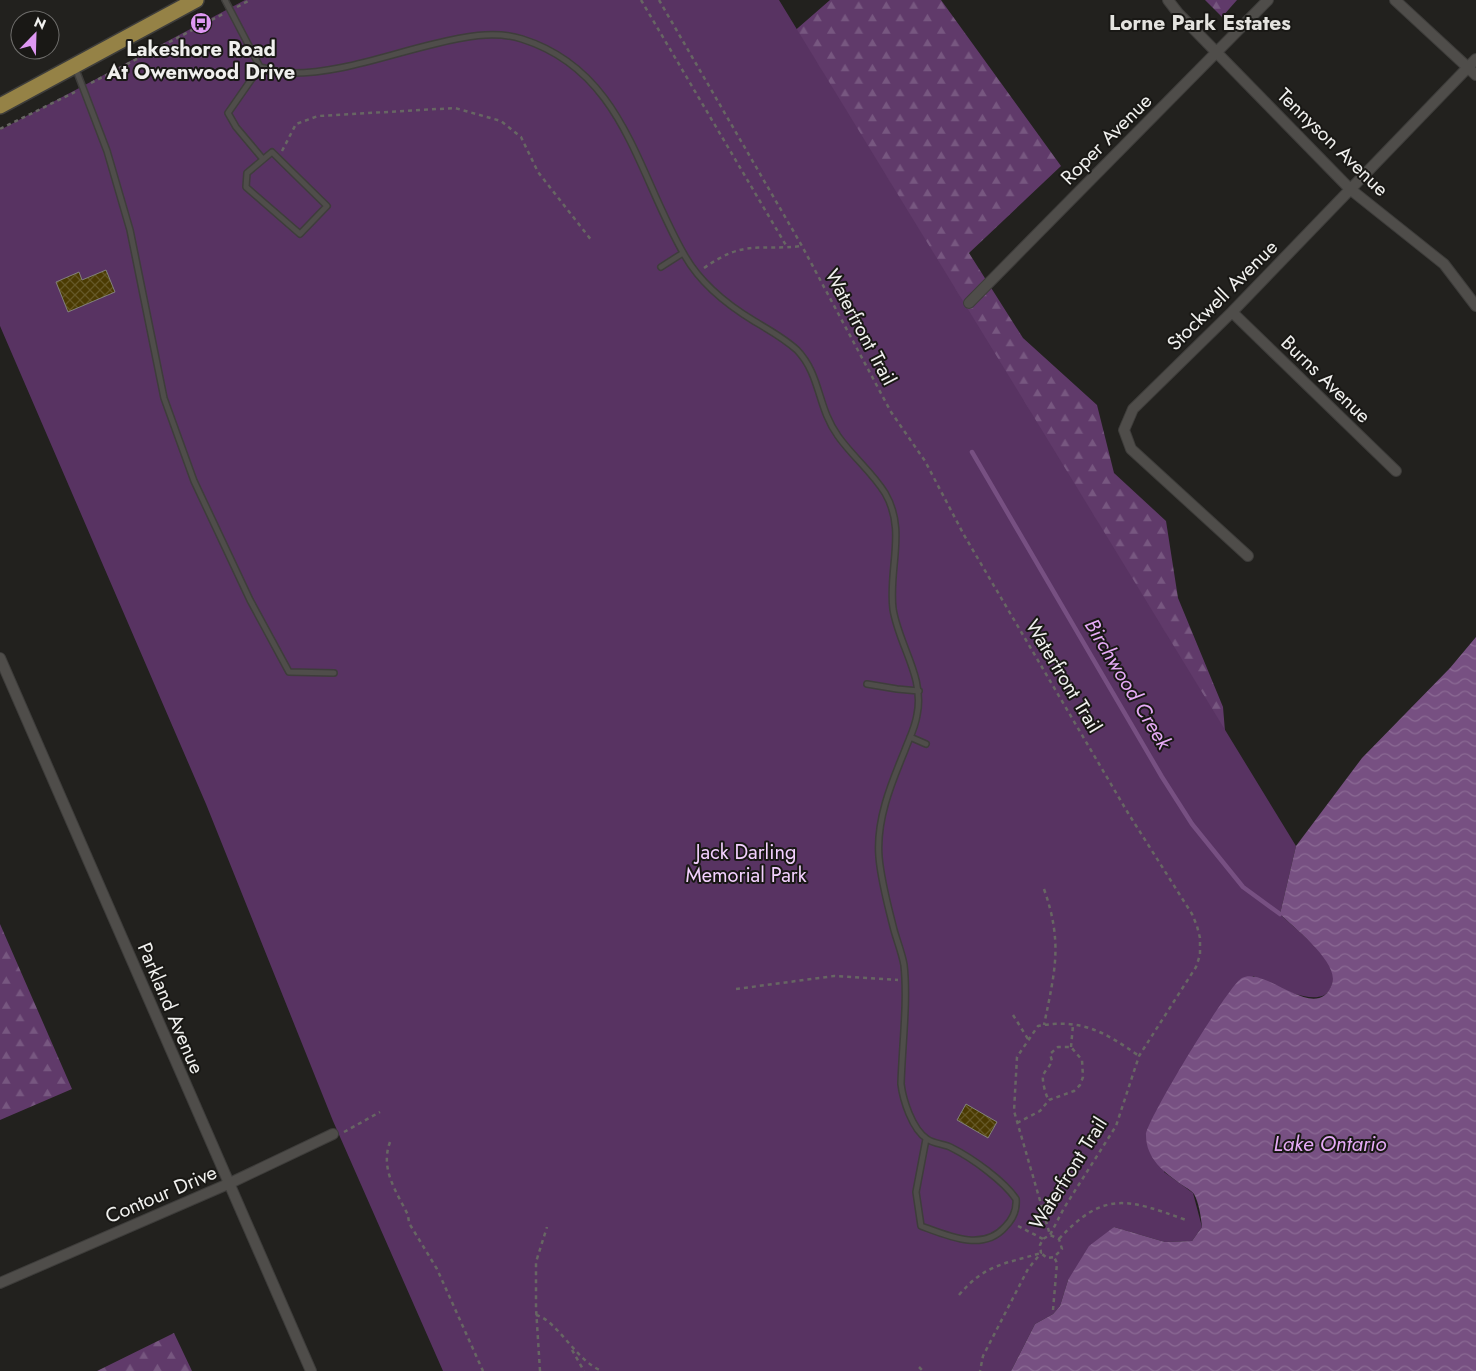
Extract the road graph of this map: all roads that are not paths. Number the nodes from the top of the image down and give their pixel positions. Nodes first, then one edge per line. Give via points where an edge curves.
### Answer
1 (196, 0) edge
2 (224, 0) edge
3 (1168, 0) edge
4 (1268, 0) edge
5 (1395, 0) edge
6 (1217, 51) junction
7 (1476, 59) edge
8 (75, 66) junction
9 (260, 67) junction
10 (1468, 67) junction
11 (1476, 75) edge
12 (0, 106) edge
13 (262, 158) junction
14 (1350, 189) junction
15 (683, 253) junction
16 (661, 267) dead end
17 (969, 302) dead end
18 (1476, 306) edge
19 (1232, 312) junction
20 (1396, 471) dead end
21 (1248, 556) dead end
22 (0, 658) edge
23 (334, 673) dead end
24 (867, 684) dead end
25 (919, 690) junction
26 (910, 736) junction
27 (926, 744) dead end
28 (333, 1134) road end
29 (926, 1139) junction
30 (228, 1184) junction
31 (0, 1283) edge
32 (310, 1371) edge

1 - 8 main road
2 - 9 lane
3 - 6 street, Tennyson Avenue
4 - 6 street, Roper Avenue
5 - 10 street
6 - 14 street, Tennyson Avenue
6 - 17 street, Roper Avenue
7 - 10 street, Stockwell Avenue
8 - 12 main road
8 - 23 lane via 107,151 130,230 164,398 194,481 250,600 289,672
9 - 13 lane via 228,113 236,128
9 - 15 lane via 287,73 335,68 466,36 517,37 539,45 578,68 597,86 627,134
10 - 11 street
10 - 14 street, Stockwell Avenue
13 - 13 lane via 247,173 246,187 300,234 326,206 272,152
14 - 18 street, Tennyson Avenue via 1444,264
14 - 19 street, Stockwell Avenue
15 - 16 lane
15 - 25 lane via 697,274 726,302 796,350 812,371 822,407 838,435 885,492 893,510 897,533 893,609
19 - 20 street, Burns Avenue
19 - 21 street, Stockwell Avenue via 1133,409 1124,430 1131,450
22 - 30 street, Parkland Avenue
24 - 25 lane via 897,690
25 - 26 lane via 918,713
26 - 27 lane
26 - 29 lane via 886,795 879,856 889,911 904,963 901,1084 907,1112
28 - 30 street, Contour Drive
29 - 29 lane via 953,1148 1007,1186 1016,1198 1010,1222 994,1237 985,1241 962,1240 921,1226 916,1192
30 - 31 street, Contour Drive
30 - 32 street, Parkland Avenue

